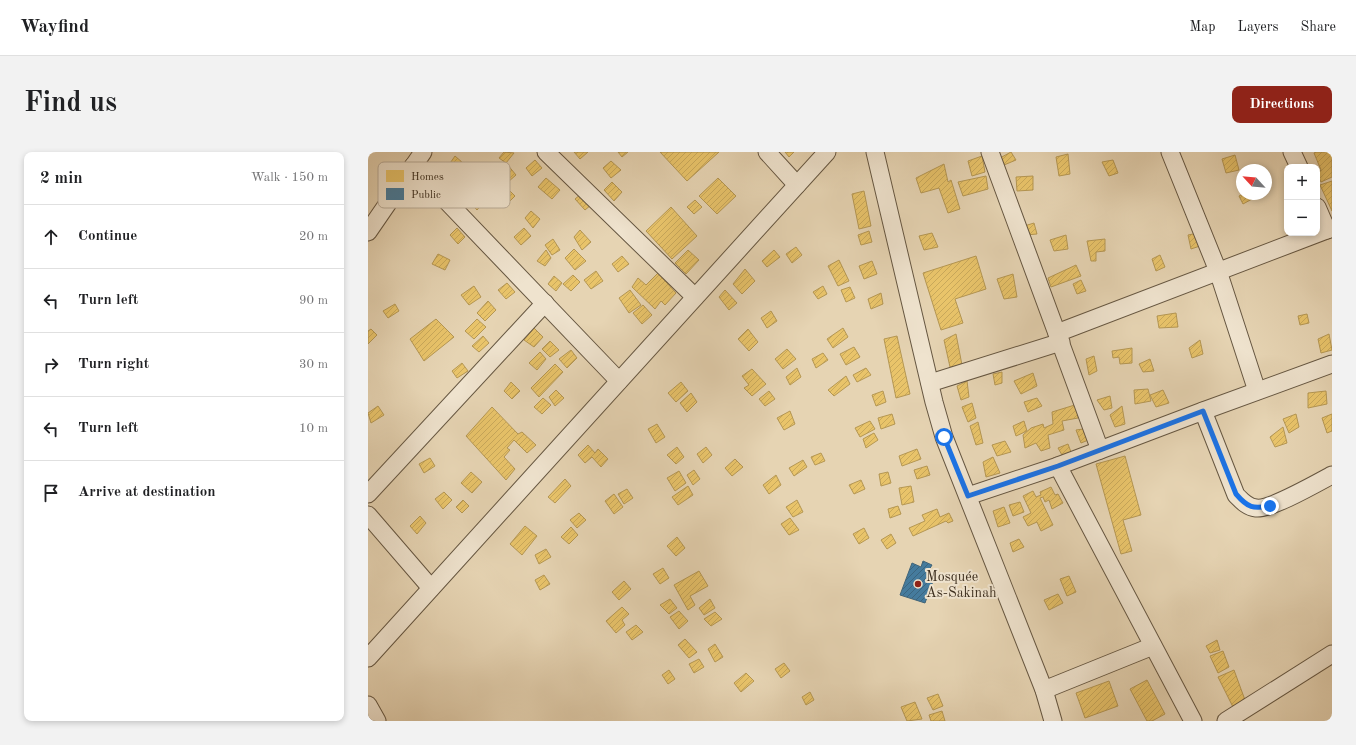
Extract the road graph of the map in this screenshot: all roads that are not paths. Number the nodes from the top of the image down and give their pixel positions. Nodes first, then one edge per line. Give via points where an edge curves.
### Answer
1 (423, 152) edge
2 (546, 152) edge
3 (767, 152) edge
4 (827, 152) edge
5 (876, 152) edge
6 (990, 152) edge
7 (1170, 152) edge
8 (1292, 152) edge
9 (416, 162) edge
10 (1298, 164) edge
11 (797, 185) junction
12 (384, 208) edge
13 (453, 208) edge
14 (1320, 212) edge
15 (1330, 229) edge
16 (368, 232) edge
17 (1218, 271) junction
18 (695, 297) junction
19 (545, 303) junction
20 (1059, 337) junction
21 (1332, 366) edge
22 (619, 382) junction
23 (930, 383) junction
24 (1257, 391) junction
25 (1203, 411) junction
26 (1100, 450) junction
27 (1058, 466) junction
28 (1332, 475) edge
29 (368, 494) edge
30 (968, 496) junction
31 (368, 515) edge
32 (431, 588) junction
33 (1153, 646) junction
34 (1332, 654) edge
35 (368, 658) edge
36 (1044, 690) junction
37 (368, 706) edge
38 (377, 721) edge
39 (1053, 721) edge
40 (1193, 721) edge
41 (1226, 721) edge

1 - 9 street
2 - 18 street
3 - 11 street
4 - 11 street
5 - 23 street
6 - 20 street
7 - 17 street
8 - 10 street
11 - 18 street
12 - 16 street
13 - 19 street
14 - 15 street
15 - 17 street
17 - 20 street
17 - 24 street
18 - 22 street
19 - 22 street
19 - 29 street
20 - 23 street
20 - 26 street
21 - 24 street
22 - 32 street
23 - 30 street via 944,437
24 - 25 street
25 - 26 street
25 - 28 street via 1236,494 1246,505 1257,508 1270,506
26 - 27 street
27 - 30 street
27 - 33 street
30 - 36 street
31 - 32 street
32 - 35 street
33 - 36 street
33 - 40 street
34 - 41 street
36 - 39 street
37 - 38 street

